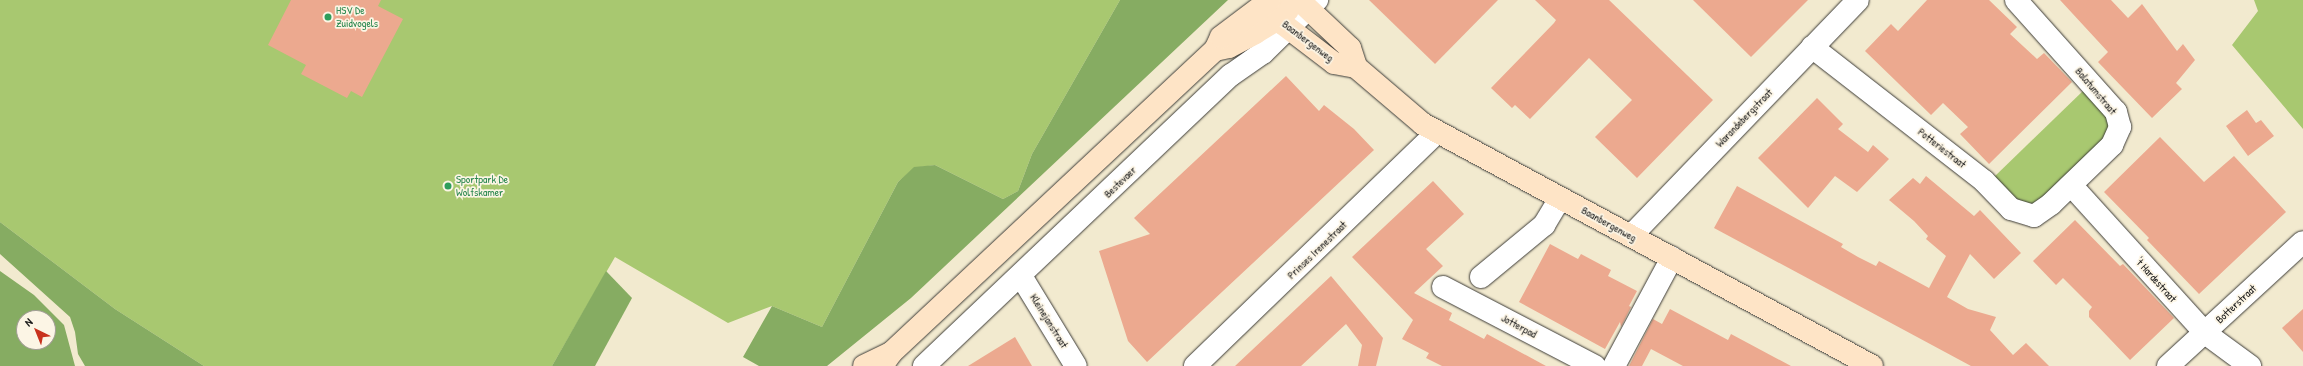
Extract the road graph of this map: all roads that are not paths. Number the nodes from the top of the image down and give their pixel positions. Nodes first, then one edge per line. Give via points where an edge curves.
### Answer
1 (1858, 0) edge
2 (2016, 0) edge
3 (1306, 2) edge
4 (1278, 12) edge
5 (1812, 47) junction
6 (1356, 66) junction
7 (1436, 132) junction
8 (2071, 184) junction
9 (1560, 198) junction
10 (1630, 236) junction
11 (2303, 242) edge
12 (1672, 258) junction
13 (1021, 276) junction
14 (1481, 277) dead end
15 (1443, 287) dead end
16 (2205, 333) junction
17 (886, 359) edge
18 (864, 366) edge
19 (924, 366) edge
20 (1076, 366) edge
21 (1195, 366) edge
22 (1595, 366) edge
23 (1614, 366) edge
24 (1872, 366) edge
25 (2168, 366) edge
26 (2250, 366) edge

1 - 5 street, Warandebergstraat
2 - 8 street, Balatumstraat via 2116,112 2120,128 2112,145
3 - 4 main road, Bestevaer
3 - 6 main road, Baanbergenweg via 1350,48
4 - 6 main road, Baanbergenweg via 1334,63
4 - 13 street, Bestevaer via 1263,53 1231,75
4 - 17 main road, Bestevaer via 1221,37 1215,50
5 - 8 street, Potteriestraat via 1984,181 2011,209 2034,216 2051,204
5 - 10 street, Warandebergstraat
6 - 7 main road, Baanbergenweg via 1423,124
7 - 9 main road, Baanbergenweg
7 - 21 street, Prinses Irenestraat
8 - 16 street, 't Hardestraat
9 - 10 main road, Baanbergenweg
9 - 14 street via 1544,225
10 - 12 main road, Baanbergenweg
11 - 16 street, Botterstraat
12 - 23 street
12 - 24 main road, Baanbergenweg
13 - 19 street, Bestevaer
13 - 20 street, Kleinejanstraat
15 - 22 street, Jotterpad
16 - 25 street, Botterstraat
16 - 26 street, 't Hardestraat
17 - 18 main road, Bestevaer

